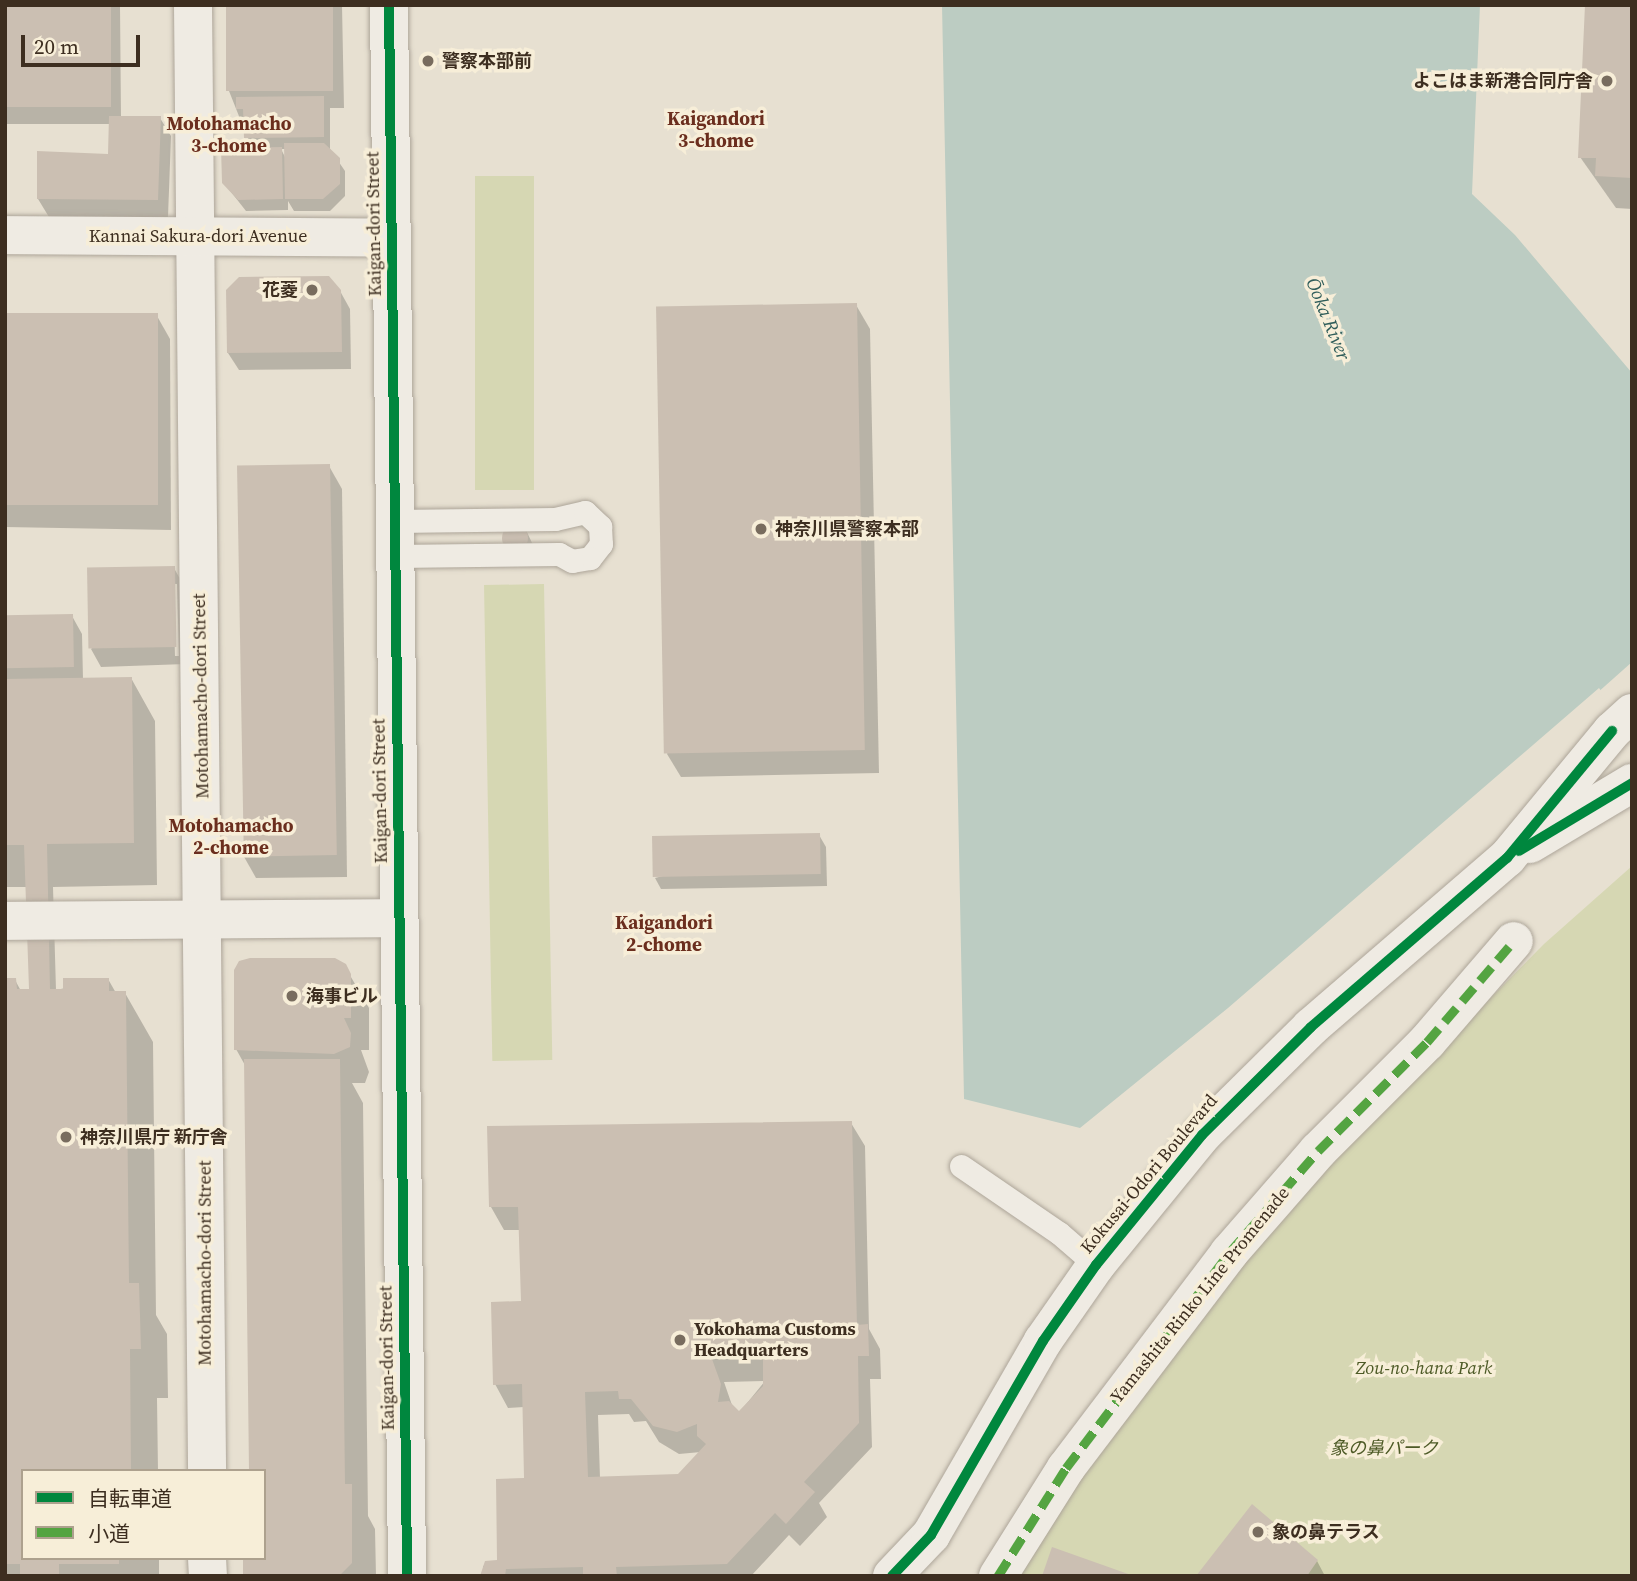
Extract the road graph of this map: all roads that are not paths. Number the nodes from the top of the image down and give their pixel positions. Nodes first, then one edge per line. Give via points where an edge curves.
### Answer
1 (193, 5) edge
2 (389, 5) edge
3 (5, 235) edge
4 (195, 236) junction
5 (392, 238) junction
6 (395, 539) junction
7 (1622, 722) edge
8 (1632, 783) edge
9 (1507, 858) junction
10 (399, 918) junction
11 (203, 920) junction
12 (5, 921) edge
13 (1514, 941) dead end
14 (961, 1166) dead end
15 (1096, 1265) junction
16 (207, 1469) edge
17 (407, 1576) edge
18 (892, 1576) edge
19 (998, 1576) edge

1 - 4 street, Motohamacho-dori Street
2 - 5 street, Kaigan-dori Street
3 - 4 street, Kannai Sakura-dori Avenue
4 - 5 street, Kannai Sakura-dori Avenue
4 - 11 street, Motohamacho-dori Street
5 - 6 street, Kaigan-dori Street
6 - 6 lane via 585,512 600,526 601,544 590,558 572,561 559,554
6 - 10 street, Kaigan-dori Street
7 - 9 street, Kokusai-Odori Boulevard
8 - 9 street, Kokusai-Odori Boulevard
9 - 15 street, Kokusai-Odori Boulevard via 1239,1094
10 - 11 street
10 - 17 street, Kaigan-dori Street
11 - 12 street
11 - 16 street, Motohamacho-dori Street
13 - 19 street, Yamashita Rinko Line Promenade via 1427,1042 1318,1151 1229,1253 1066,1468
14 - 15 lane via 1059,1233
15 - 18 street, Kokusai-Odori Boulevard via 1043,1341 930,1535

